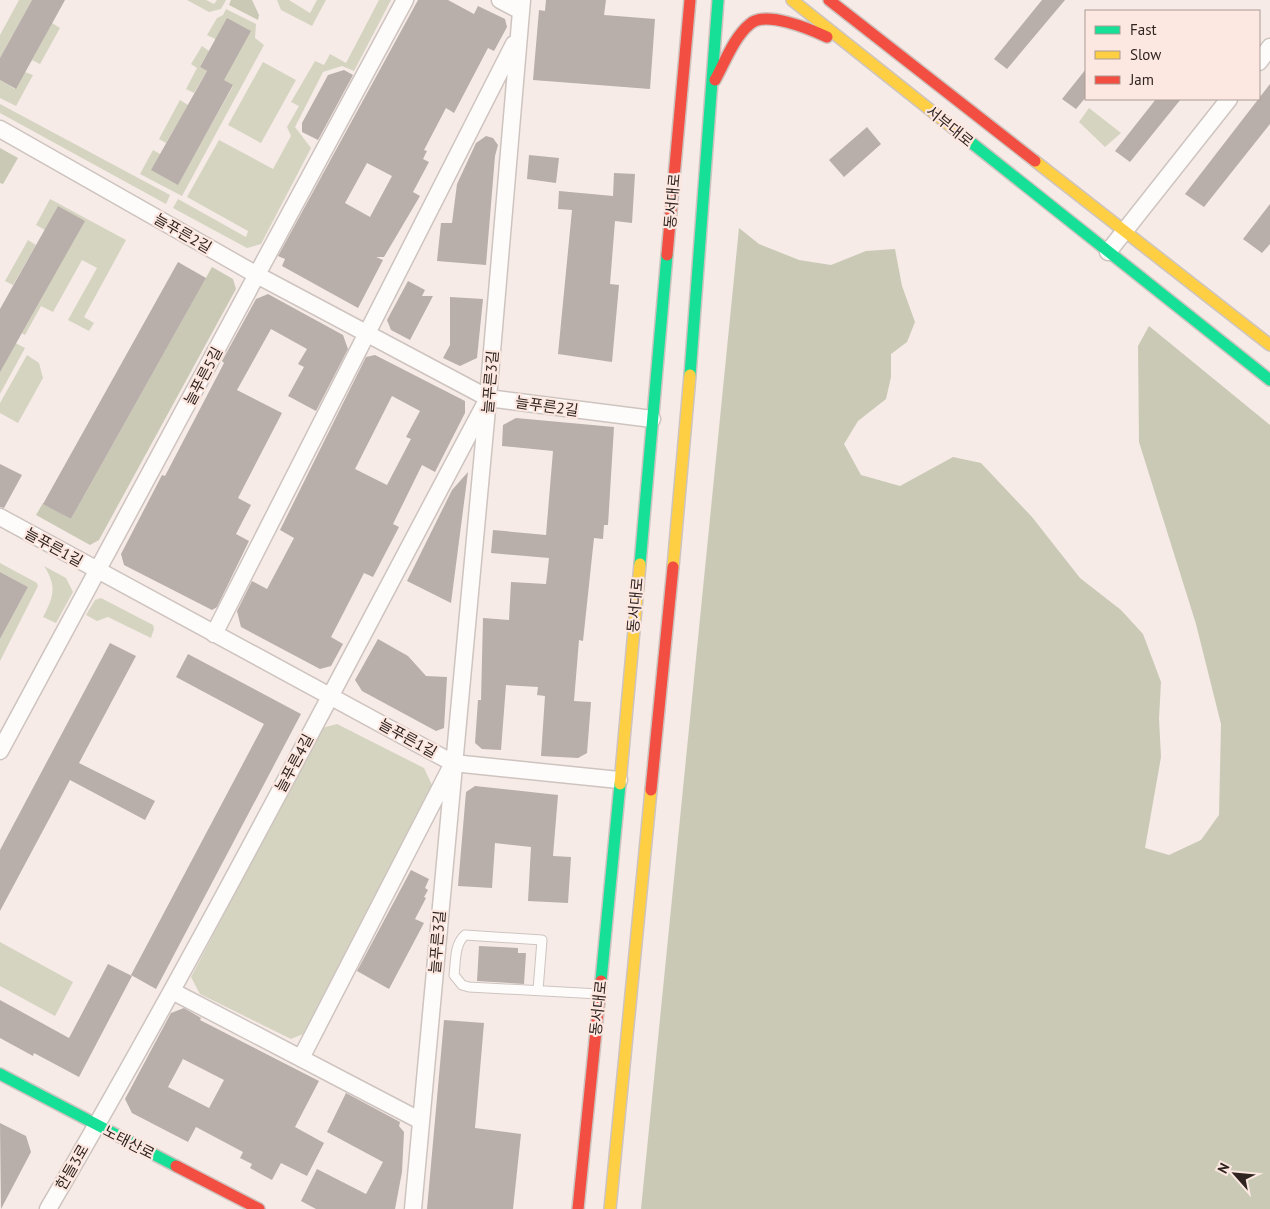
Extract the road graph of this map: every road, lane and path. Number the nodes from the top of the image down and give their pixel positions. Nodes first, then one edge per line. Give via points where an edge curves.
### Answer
1 (405, 0) edge
2 (500, 0) edge
3 (690, 0) edge
4 (718, 0) edge
5 (792, 0) edge
6 (829, 0) edge
7 (522, 6) edge
8 (519, 35) junction
9 (1270, 47) edge
10 (866, 58) junction
11 (1260, 61) edge
12 (712, 85) junction
13 (1228, 100) edge
14 (0, 129) edge
15 (1125, 231) junction
16 (1108, 252) junction
17 (257, 275) junction
18 (366, 335) junction
19 (1270, 345) edge
20 (1270, 380) edge
21 (488, 398) junction
22 (652, 420) junction
23 (0, 517) edge
24 (97, 571) junction
25 (214, 634) junction
26 (330, 695) junction
27 (0, 751) edge
28 (453, 763) junction
29 (620, 780) junction
30 (538, 990) junction
31 (172, 991) junction
32 (599, 994) junction
33 (301, 1058) junction
34 (0, 1074) edge
35 (421, 1121) junction
36 (96, 1125) junction
37 (48, 1209) edge
38 (259, 1209) edge
39 (413, 1209) edge
40 (578, 1209) edge
41 (610, 1209) edge

1 - 17 street, 늘푸른5길
2 - 7 street
3 - 22 main road, 동서대로
4 - 12 main road, 동서대로
5 - 10 main road, 서부대로
6 - 15 main road, 서부대로
7 - 8 street, 늘푸른3길
8 - 18 street
8 - 21 street, 늘푸른3길
9 - 11 street
10 - 12 main road via 815,31 773,18 751,22 740,35
10 - 16 main road, 서부대로
12 - 41 main road, 동서대로 via 680,498
13 - 15 street
14 - 17 street, 늘푸른2길
15 - 16 street
15 - 19 main road, 서부대로
16 - 20 main road, 서부대로
17 - 18 street, 늘푸른2길
17 - 24 street, 늘푸른5길
18 - 21 street, 늘푸른2길
18 - 25 street
21 - 22 street, 늘푸른2길
21 - 26 street, 늘푸른4길
21 - 28 street, 늘푸른3길
22 - 29 main road, 동서대로
23 - 24 street, 늘푸른1길
24 - 25 street, 늘푸른1길
24 - 27 street, 늘푸른5길
25 - 26 street, 늘푸른1길
26 - 28 street, 늘푸른1길
26 - 31 street, 늘푸른4길
28 - 29 street, 늘푸른1길
28 - 33 street, 늘푸른3길
28 - 35 street, 늘푸른3길
29 - 32 main road, 동서대로
30 - 30 lane via 469,988 462,985 454,975 457,946 465,935 542,940
30 - 32 lane
31 - 33 street
31 - 36 street, 늘푸른4길
32 - 40 main road, 동서대로
33 - 35 street
34 - 36 main road, 노태산로
35 - 39 street, 늘푸른3길
36 - 37 street, 한들3로
36 - 38 main road, 노태산로

